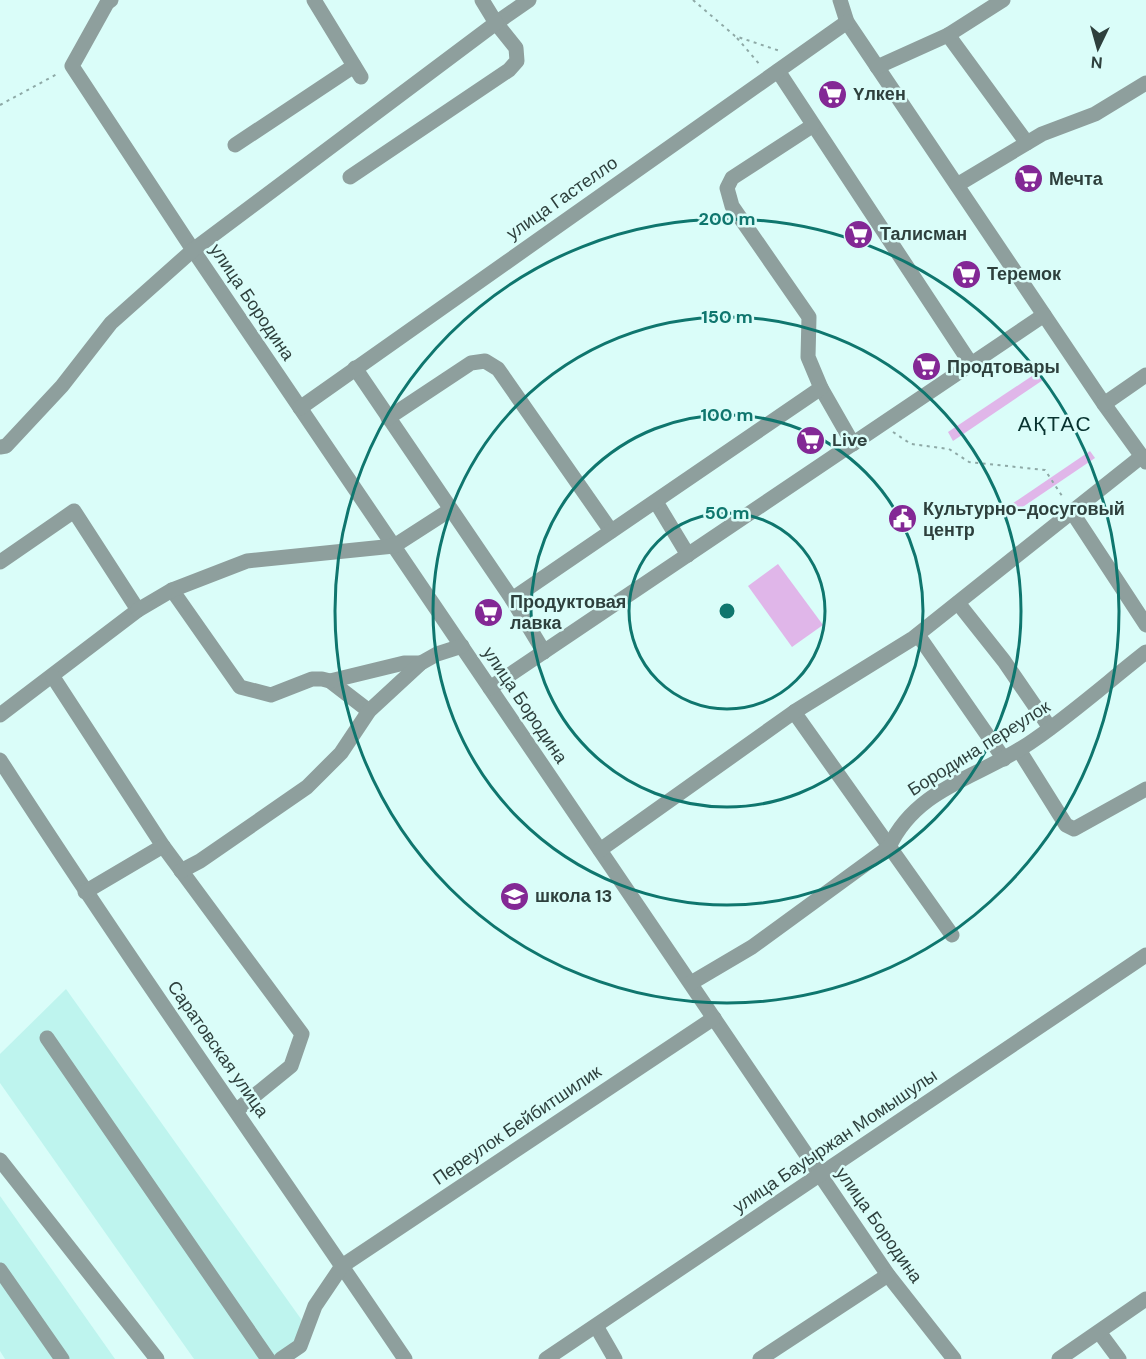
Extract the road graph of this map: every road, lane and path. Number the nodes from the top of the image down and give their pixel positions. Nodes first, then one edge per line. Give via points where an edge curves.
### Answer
1 (111, 0) edge
2 (314, 0) edge
3 (482, 0) edge
4 (529, 0) edge
5 (693, 0) edge
6 (840, 0) edge
7 (1003, 0) edge
8 (847, 22) junction
9 (496, 23) junction
10 (948, 35) junction
11 (735, 36) junction
12 (797, 57) junction
13 (72, 66) junction
14 (877, 67) junction
15 (774, 73) junction
16 (1146, 83) edge
17 (0, 105) edge
18 (812, 126) junction
19 (1027, 143) junction
20 (235, 145) dead end
21 (350, 177) dead end
22 (957, 185) junction
23 (194, 250) junction
24 (1044, 315) junction
25 (971, 364) junction
26 (356, 368) junction
27 (1146, 375) edge
28 (821, 388) junction
29 (1104, 404) junction
30 (300, 408) junction
31 (388, 418) junction
32 (883, 425) junction
33 (853, 444) junction
34 (0, 447) edge
35 (1144, 459) edge
36 (656, 502) junction
37 (450, 510) junction
38 (1072, 512) junction
39 (611, 531) junction
40 (394, 546) junction
41 (688, 555) junction
42 (0, 562) edge
43 (172, 590) junction
44 (512, 599) junction
45 (958, 603) junction
46 (138, 610) junction
47 (1146, 625) edge
48 (918, 635) junction
49 (462, 646) junction
50 (544, 652) junction
51 (1146, 652) edge
52 (421, 663) junction
53 (53, 677) junction
54 (330, 681) junction
55 (490, 688) junction
56 (369, 711) junction
57 (794, 712) junction
58 (0, 716) edge
59 (1050, 728) junction
60 (1019, 750) junction
61 (1004, 759) junction
62 (0, 760) edge
63 (1146, 789) edge
64 (163, 846) junction
65 (890, 847) junction
66 (600, 850) junction
67 (181, 871) junction
68 (85, 892) junction
69 (952, 935) dead end
70 (1146, 955) edge
71 (691, 983) junction
72 (714, 1018) junction
73 (47, 1038) dead end
74 (237, 1110) junction
75 (0, 1160) edge
76 (821, 1175) junction
77 (342, 1266) junction
78 (0, 1270) edge
79 (888, 1275) junction
80 (1146, 1299) edge
81 (596, 1326) junction
82 (1099, 1332) junction
83 (62, 1359) edge
84 (157, 1359) edge
85 (268, 1359) edge
86 (281, 1359) edge
87 (405, 1359) edge
88 (546, 1359) edge
89 (615, 1359) edge
90 (760, 1359) edge
91 (954, 1359) edge
92 (1059, 1359) edge
93 (1119, 1359) edge

1 - 13 street
2 - 20 street via 358,71
3 - 9 street
4 - 9 street
5 - 11 path
6 - 8 street
7 - 10 street
8 - 12 street, улица Гастелло
8 - 14 street
9 - 21 street via 516,48 517,61 509,70
9 - 23 street
10 - 14 street
10 - 19 street
11 - 12 path
11 - 15 path
12 - 15 street, улица Гастелло
13 - 17 path
13 - 23 street, улица Бородина
14 - 22 street
15 - 18 street
15 - 26 street, улица Гастелло
16 - 19 street via 1095,114
18 - 25 street
18 - 28 street via 732,178 728,188 732,206 809,317 808,357
19 - 22 street
22 - 24 street
23 - 30 street, улица Бородина
23 - 34 street via 111,323 62,386 6,446
24 - 25 street
24 - 29 street
25 - 32 street
26 - 30 street, улица Гастелло
26 - 31 street
27 - 29 street
28 - 33 street
28 - 36 street
29 - 35 street
30 - 40 street, улица Бородина
31 - 37 street
31 - 39 street via 471,363 485,361 498,369
32 - 33 street
32 - 38 path via 911,444 949,449 969,462 1045,470
33 - 41 street
35 - 38 street
36 - 39 street
36 - 41 street
37 - 40 street
37 - 44 street
38 - 45 street
38 - 47 street
39 - 44 street
40 - 43 street via 247,561
40 - 49 street, улица Бородина
41 - 50 street
42 - 46 street via 74,511
43 - 46 street
43 - 54 street via 240,687 271,695 312,679
44 - 50 street
45 - 48 street
45 - 59 street via 998,652
46 - 53 street
48 - 57 street
48 - 61 street
49 - 52 street
49 - 55 street, улица Бородина
50 - 55 street
51 - 59 street, Бородина переулок
52 - 54 street via 404,663
52 - 56 street
53 - 58 street
53 - 64 street
54 - 56 street
55 - 66 street, улица Бородина
56 - 67 street via 341,753 307,787
57 - 65 street
57 - 66 street
59 - 60 street, Бородина переулок
60 - 61 street, Бородина переулок
60 - 63 street via 1066,825 1074,829
61 - 65 street, Бородина переулок via 955,781 915,809 899,827
62 - 68 street, Саратовская улица
64 - 67 street
64 - 68 street
65 - 69 street
65 - 71 street, Бородина переулок via 752,947
66 - 71 street, улица Бородина
67 - 74 street via 302,1034 291,1066
68 - 74 street, Саратовская улица
70 - 76 street, улица Бауыржан Момышулы
71 - 72 street, улица Бородина
72 - 76 street, улица Бородина
72 - 77 street, Переулок Бейбитшилик
73 - 85 street
74 - 77 street, Саратовская улица
75 - 84 street
76 - 79 street, улица Бородина
76 - 81 street, улица Бауыржан Момышулы
77 - 86 street via 315,1306 300,1346
77 - 87 street, Саратовская улица
78 - 83 street
79 - 90 street
79 - 91 street, улица Бородина
80 - 82 street
81 - 88 street, улица Бауыржан Момышулы
81 - 89 street
82 - 92 street
82 - 93 street

